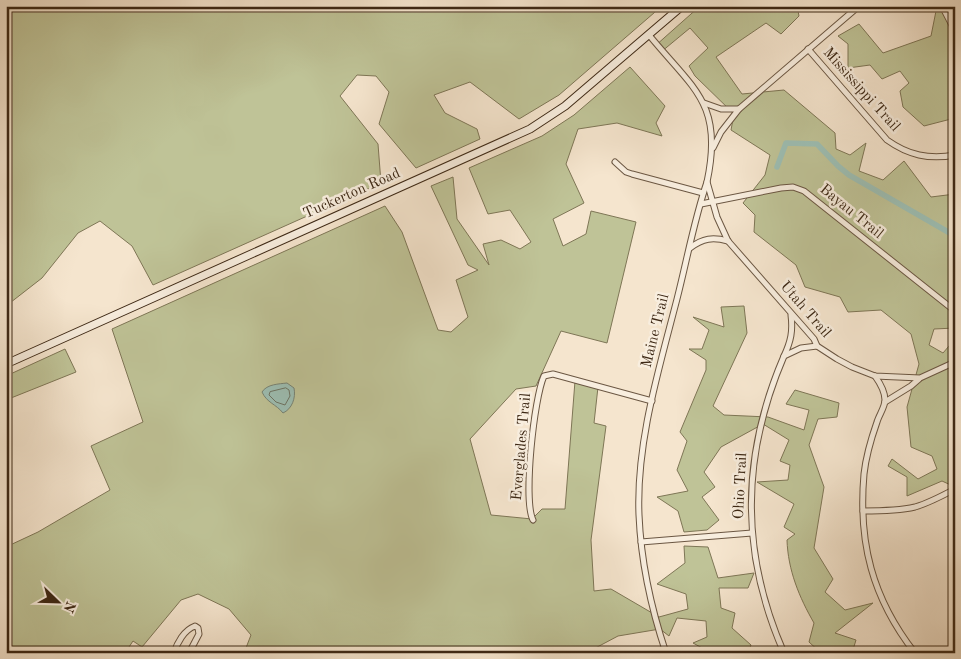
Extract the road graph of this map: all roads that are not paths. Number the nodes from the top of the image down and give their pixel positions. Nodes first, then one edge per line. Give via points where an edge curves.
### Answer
1 (682, 6) edge
2 (859, 6) edge
3 (942, 6) edge
4 (955, 31) edge
5 (649, 35) junction
6 (808, 49) junction
7 (704, 102) junction
8 (739, 109) junction
9 (712, 148) junction
10 (955, 155) edge
11 (615, 162) dead end
12 (707, 182) junction
13 (703, 193) junction
14 (712, 202) junction
15 (701, 204) junction
16 (728, 241) junction
17 (690, 248) junction
18 (955, 311) edge
19 (790, 312) junction
20 (818, 346) junction
21 (784, 356) junction
22 (955, 362) edge
23 (6, 364) edge
24 (876, 376) junction
25 (920, 378) junction
26 (652, 401) junction
27 (885, 402) junction
28 (955, 489) edge
29 (863, 511) junction
30 (533, 520) dead end
31 (752, 532) junction
32 (642, 542) junction
33 (174, 653) edge
34 (189, 653) edge
35 (666, 653) edge
36 (784, 653) edge
37 (915, 653) edge

1 - 5 main road, Tuckerton Road
2 - 6 street
3 - 4 street
5 - 7 street, Maine Trail via 686,76
5 - 23 main road, Tuckerton Road via 566,106 530,129
6 - 8 street
6 - 10 street, Mississippi Trail via 887,140 920,156
7 - 8 street via 721,108
7 - 9 street, Maine Trail via 710,120
8 - 9 street
9 - 12 street, Maine Trail
11 - 13 street via 626,172
12 - 13 street, Maine Trail
12 - 14 street, Utah Trail
13 - 15 street, Maine Trail
14 - 15 street
14 - 16 street, Utah Trail
14 - 18 street, Bayau Trail via 780,188 804,191
15 - 17 street, Maine Trail
16 - 17 street via 709,238
16 - 19 street, Utah Trail
17 - 26 street, Maine Trail
19 - 20 street, Utah Trail
19 - 21 street, Ohio Trail via 793,330
20 - 21 street via 802,348
20 - 24 street, Utah Trail via 852,367
21 - 31 street, Ohio Trail via 758,433 751,491
22 - 25 street, Utah Trail
24 - 25 street, Utah Trail
24 - 27 street
25 - 27 street, Utah Trail
26 - 30 street, Everglades Trail via 553,374 544,376 533,429 529,495
26 - 32 street, Maine Trail via 639,492
27 - 29 street via 872,436 864,473
28 - 29 street via 913,507
29 - 37 street via 867,555 880,596
31 - 32 street
31 - 36 street, Ohio Trail via 760,583
32 - 35 street, Maine Trail via 646,582
33 - 34 street via 185,632 194,626 199,634

